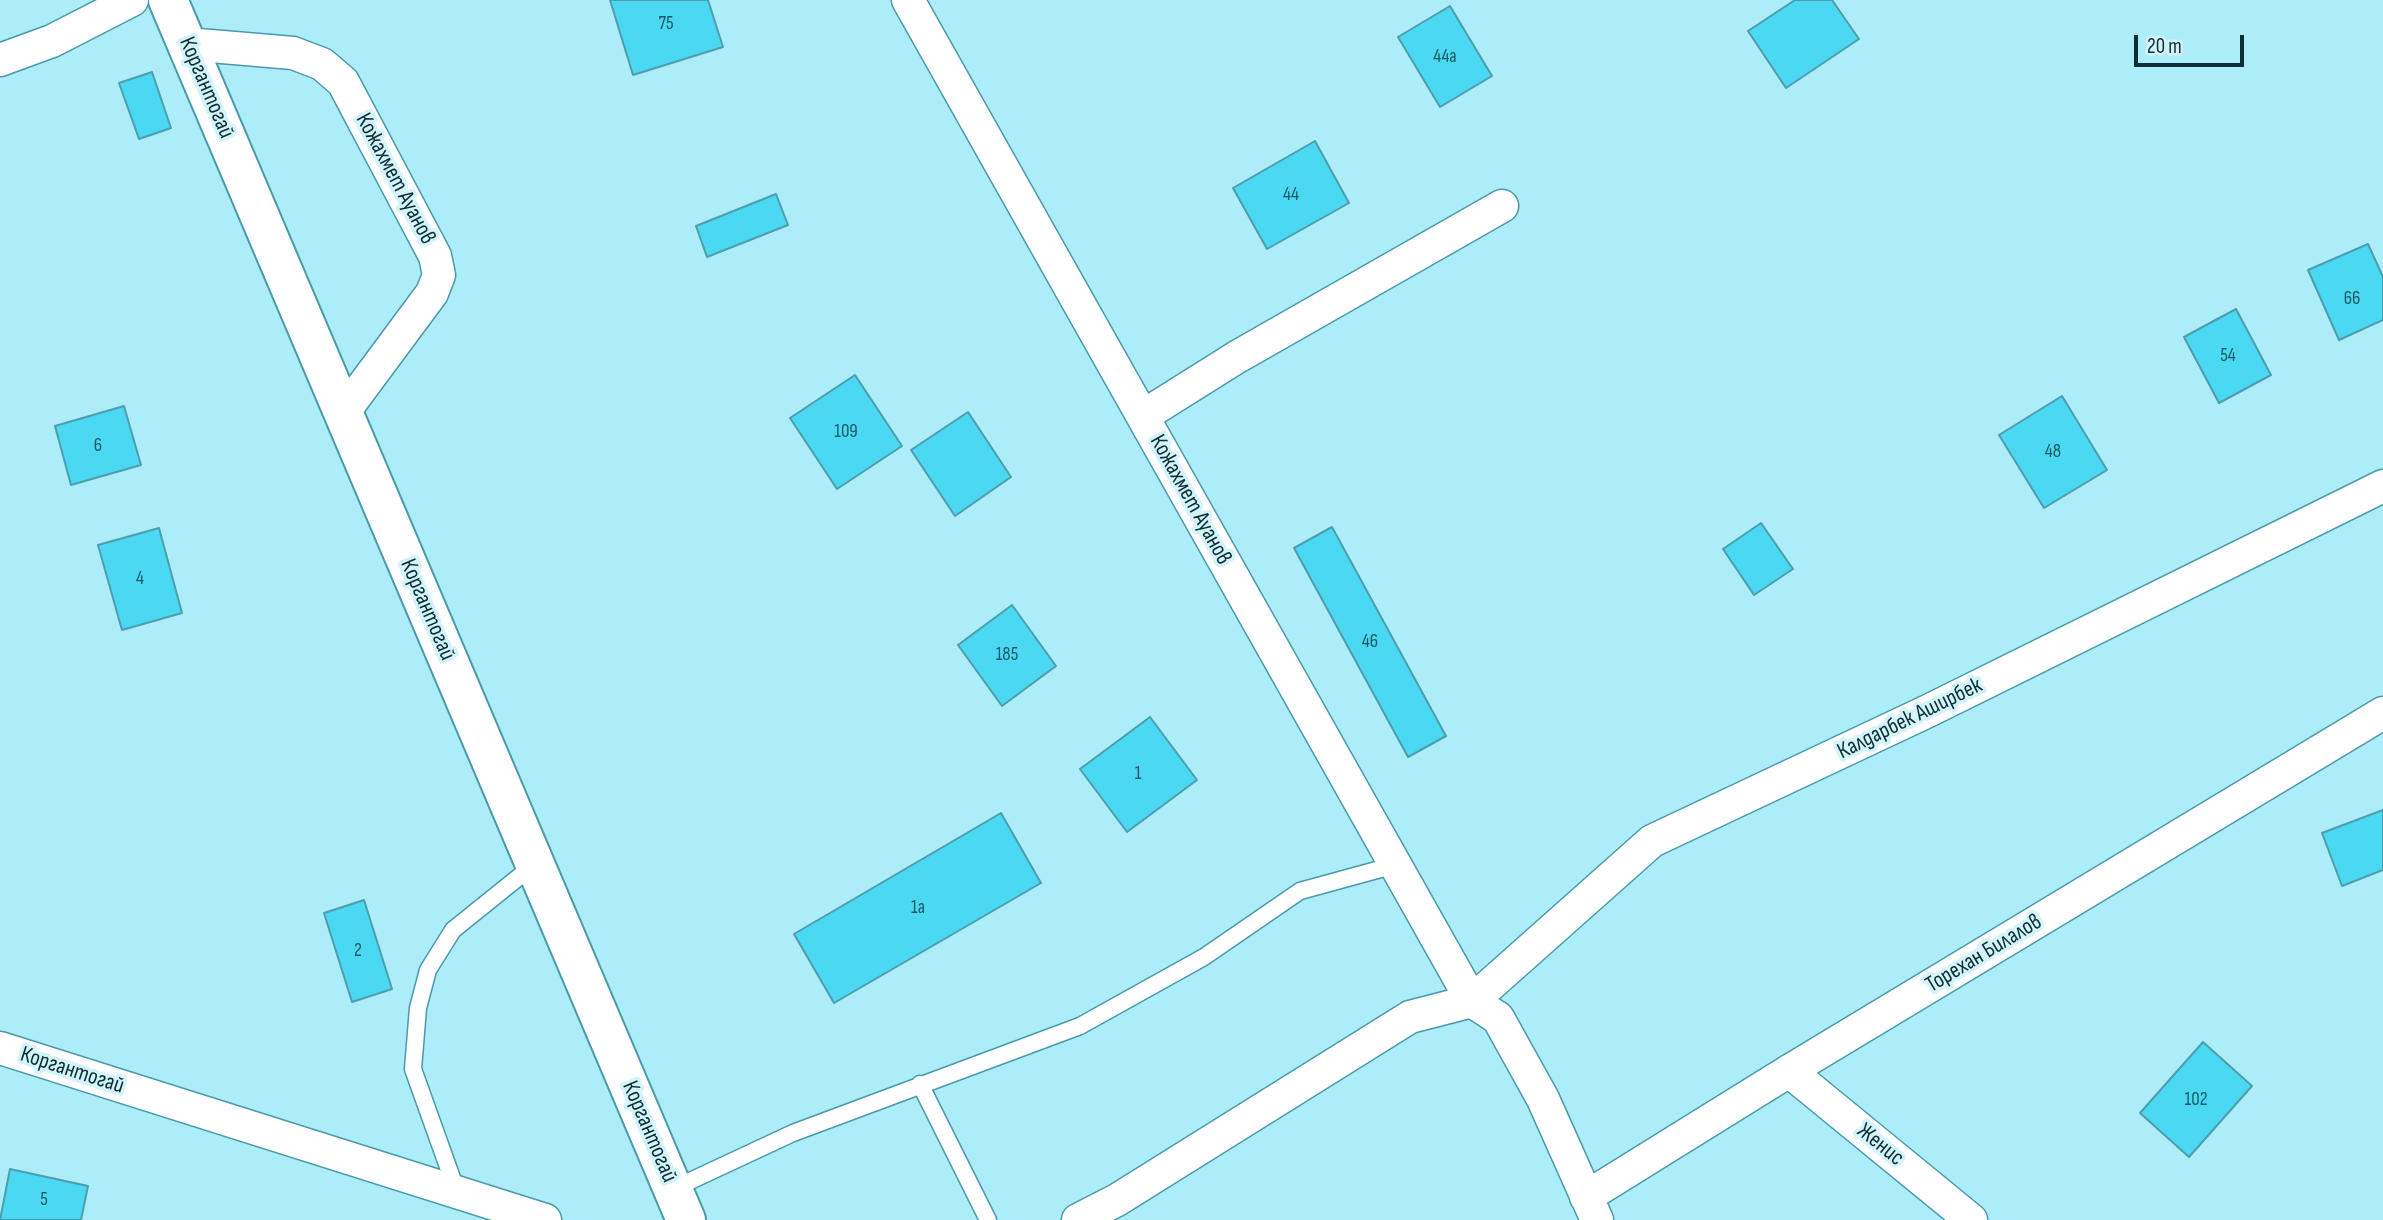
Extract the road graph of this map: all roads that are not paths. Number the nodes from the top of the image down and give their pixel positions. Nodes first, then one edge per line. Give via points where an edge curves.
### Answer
1 (132, 0) edge
2 (168, 0) edge
3 (908, 0) edge
4 (187, 44) junction
5 (0, 60) edge
6 (1502, 206) dead end
7 (343, 412) junction
8 (1143, 416) junction
9 (2383, 486) edge
10 (2383, 713) edge
11 (535, 864) junction
12 (1395, 865) junction
13 (1472, 1001) junction
14 (0, 1048) edge
15 (1789, 1071) junction
16 (920, 1084) junction
17 (457, 1192) junction
18 (679, 1204) edge
19 (1591, 1208) edge
20 (545, 1220) edge
21 (988, 1220) edge
22 (1078, 1220) edge
23 (1971, 1220) edge

1 - 5 street via 52,41
2 - 4 main road, Коргантогай
3 - 8 street, Кожахмет Ауанов
4 - 7 main road, Коргантогай
4 - 7 street, Кожахмет Ауанов via 293,53 329,70 343,82 435,256 439,275 432,293
6 - 8 street
7 - 11 main road, Коргантогай
8 - 12 street, Кожахмет Ауанов
9 - 13 street, Калдарбек Аширбек via 1928,711 1652,841
10 - 15 street, Торехан Билалов
11 - 17 lane via 453,930 428,970 418,1008 412,1069
11 - 18 main road, Коргантогай
12 - 13 street, Кожахмет Ауанов
12 - 16 lane via 1300,891 1204,957 1080,1026
13 - 19 street via 1498,1018 1544,1099
13 - 22 street via 1410,1017
14 - 17 street, Коргантогай
15 - 19 street, Торехан Билалов
15 - 23 street, Женис
16 - 18 lane via 793,1133
16 - 21 lane
17 - 20 street, Коргантогай

